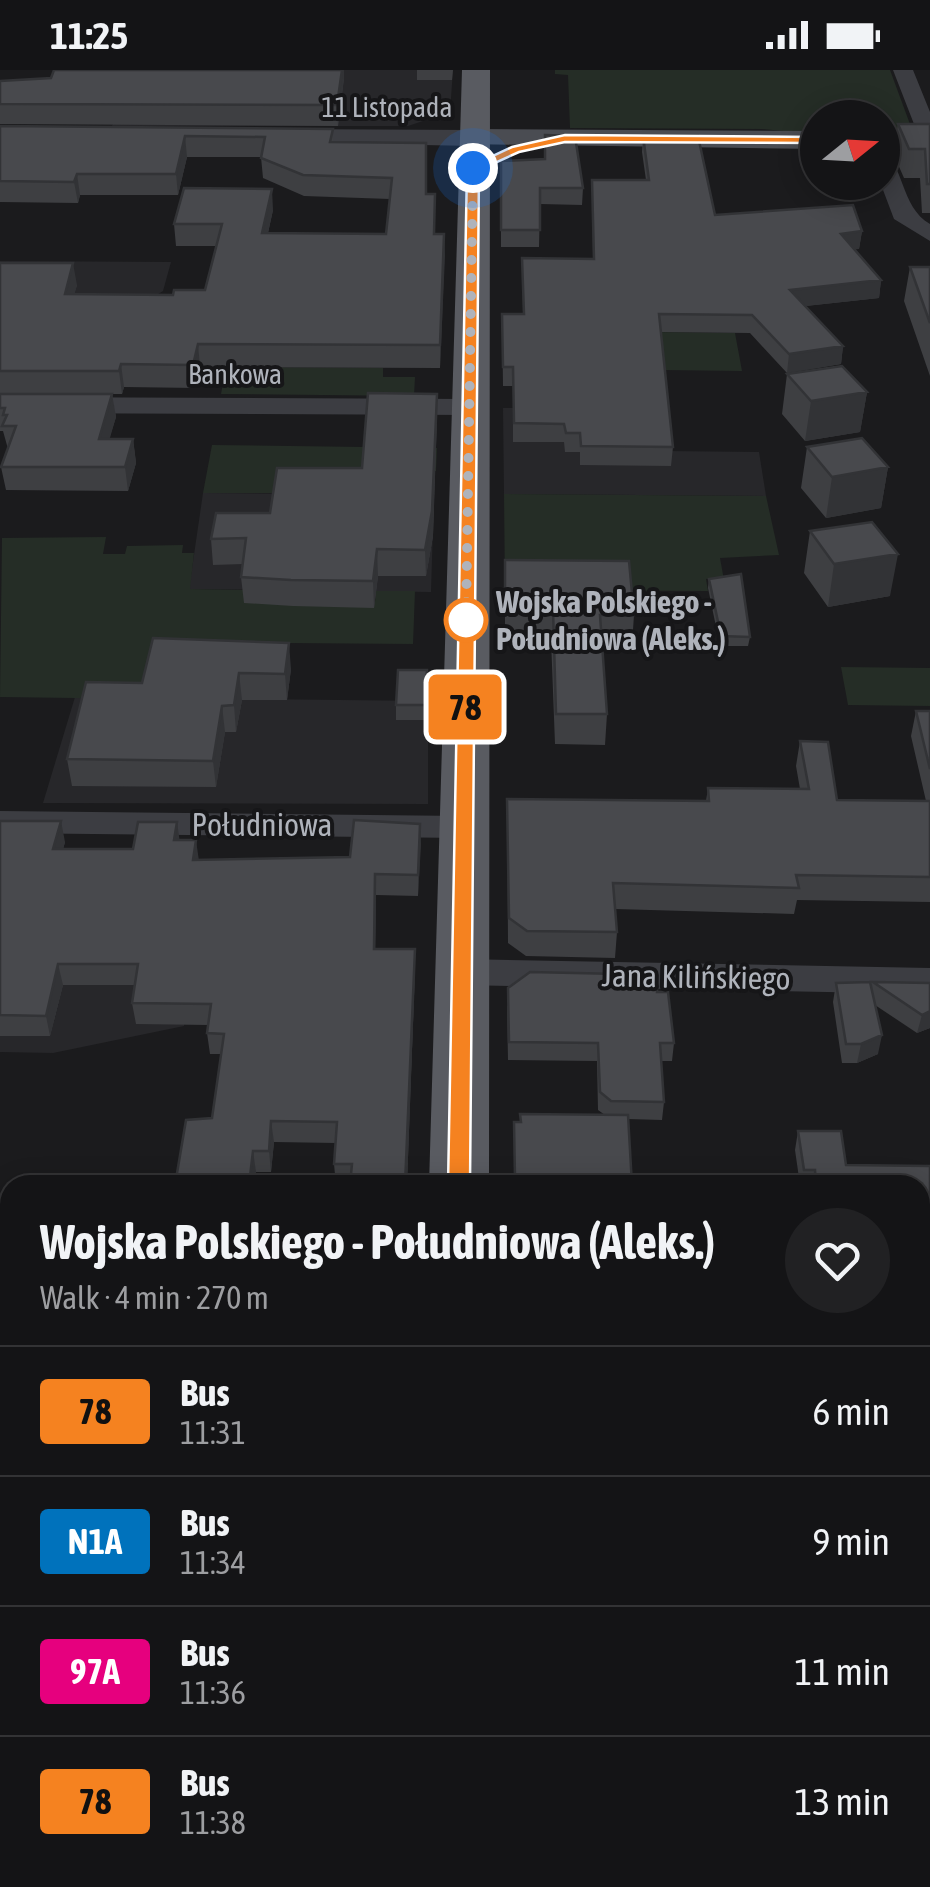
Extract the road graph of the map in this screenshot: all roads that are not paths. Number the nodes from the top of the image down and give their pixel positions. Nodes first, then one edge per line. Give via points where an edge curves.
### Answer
1 (476, 70) edge
2 (903, 70) edge
3 (255, 137) edge
4 (930, 139) edge
5 (800, 140) edge
6 (900, 140) edge
7 (474, 153) junction
8 (898, 200) edge
9 (930, 234) edge
10 (0, 405) edge
11 (470, 407) junction
12 (0, 822) edge
13 (464, 826) junction
14 (461, 972) junction
15 (930, 980) edge
16 (459, 1175) edge

1 - 7 main road
2 - 4 street
3 - 7 street, 11 Listopada
4 - 6 main road
5 - 7 main road via 565,138
7 - 11 main road
8 - 9 street via 905,219
10 - 11 street, Bankowa
11 - 13 main road
12 - 13 street, Południowa
13 - 14 main road
14 - 15 street, Jana Kilińskiego
14 - 16 main road

